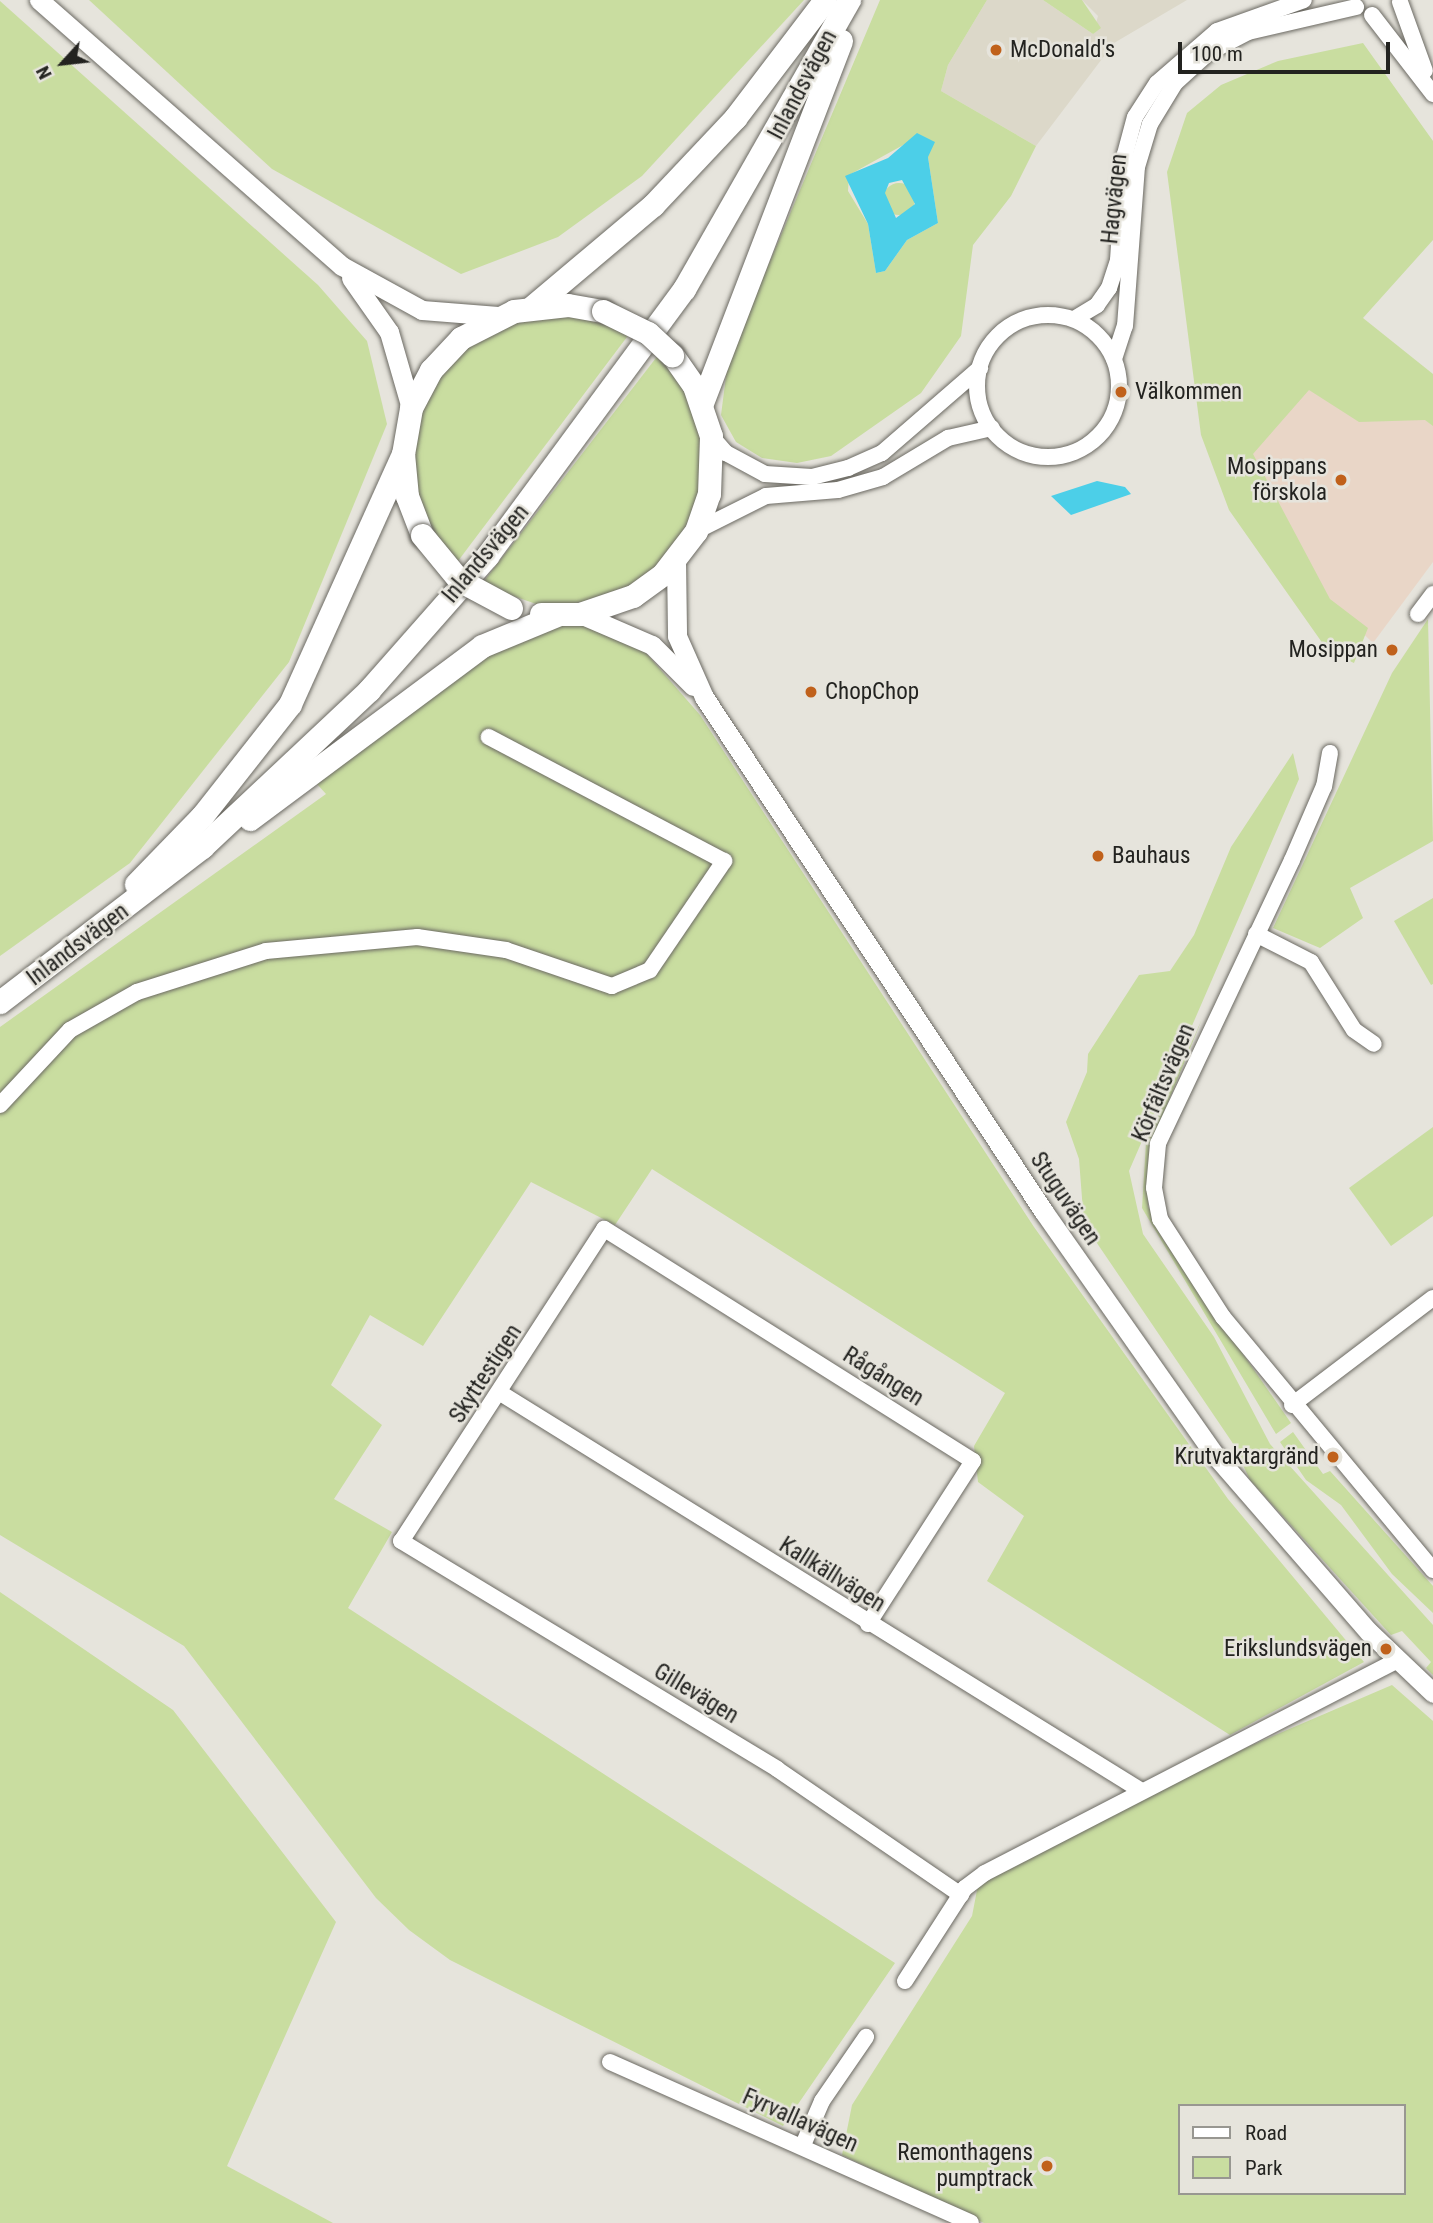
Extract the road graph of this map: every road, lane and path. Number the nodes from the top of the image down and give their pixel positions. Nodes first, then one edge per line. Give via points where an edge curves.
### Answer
1 (39, 0) edge
2 (825, 0) edge
3 (835, 0) edge
4 (849, 0) edge
5 (858, 0) edge
6 (1304, 0) edge
7 (1400, 1) edge
8 (1354, 3) edge
9 (1371, 15) junction
10 (1433, 92) edge
11 (342, 266) junction
12 (531, 307) junction
13 (498, 316) junction
14 (1073, 319) junction
15 (1114, 359) junction
16 (980, 368) junction
17 (702, 404) junction
18 (411, 408) junction
19 (992, 428) junction
20 (711, 436) junction
21 (403, 454) junction
22 (696, 531) junction
23 (676, 560) junction
24 (1433, 593) edge
25 (580, 614) junction
26 (1418, 614) dead end
27 (556, 615) junction
28 (704, 697) junction
29 (489, 737) dead end
30 (1330, 753) dead end
31 (129, 891) junction
32 (109, 922) junction
33 (1256, 934) junction
34 (0, 986) edge
35 (0, 1002) edge
36 (1374, 1044) dead end
37 (0, 1105) edge
38 (604, 1228) joint
39 (1433, 1298) edge
40 (502, 1394) junction
41 (1292, 1405) junction
42 (401, 1541) joint
43 (1433, 1570) edge
44 (868, 1624) junction
45 (1397, 1660) junction
46 (1433, 1693) edge
47 (1140, 1790) junction
48 (961, 1895) junction
49 (905, 1981) dead end
50 (866, 2037) dead end
51 (610, 2062) dead end
52 (803, 2145) junction
53 (971, 2223) edge

1 - 11 main road
2 - 12 highway via 735,118 653,205
3 - 31 highway, Inlandsvägen via 672,285 572,434 483,547 363,680 214,822
4 - 32 highway, Inlandsvägen via 684,289 487,556 369,691 202,847
5 - 17 highway via 720,344
6 - 14 street, Hagvägen via 1217,31 1157,83 1135,117 1125,154 1118,260 1109,288 1097,305
7 - 9 street
7 - 10 street via 1402,22
8 - 9 street
8 - 15 street, Hagvägen via 1248,32 1208,53 1175,83 1150,124 1137,167 1125,326
9 - 10 street
11 - 13 main road via 422,310
11 - 18 main road via 389,332
12 - 13 highway
12 - 17 highway, bridge via 603,311 634,324 672,355
13 - 18 highway via 445,353
14 - 15 street via 1100,337
14 - 16 street via 1038,315 1011,325 990,344
15 - 19 street via 1120,380 1115,412 1087,446 1037,457 1017,450
16 - 19 street via 977,397
16 - 20 street via 882,453 848,468 812,477 765,474 726,453
17 - 20 highway
18 - 21 highway
19 - 22 street via 948,438 883,477 838,490 766,496
20 - 22 highway via 711,485
21 - 27 highway, bridge via 407,496 422,535 459,580 511,608
21 - 31 highway via 290,704 202,816
22 - 23 highway
23 - 25 highway via 633,596
23 - 28 main road, Stuguvägen via 677,636
24 - 26 street
25 - 27 highway
25 - 28 main road, Stuguvägen via 652,645
27 - 32 highway via 482,646
28 - 45 main road, Stuguvägen via 1044,1212 1199,1432
29 - 37 street via 724,861 650,971 612,986 506,950 417,937 266,951 137,992 70,1030
30 - 33 street, Körfältsvägen via 1324,786
31 - 34 highway, Inlandsvägen
32 - 35 highway, Inlandsvägen
33 - 36 street via 1311,962 1353,1030
33 - 41 street, Körfältsvägen via 1158,1144 1153,1188 1160,1219 1188,1265
38 - 40 street, Skyttestigen
38 - 44 street, Rågången via 972,1461
39 - 41 street
40 - 42 street, Skyttestigen
40 - 44 street, Kallkällvägen
41 - 43 street, Körfältsvägen
42 - 48 street, Gillevägen via 777,1769
44 - 47 street, Kallkällvägen
45 - 46 main road, Stuguvägen
45 - 47 street
47 - 48 street via 985,1873
48 - 49 street
50 - 52 street via 822,2101
51 - 52 street, Fyrvallavägen
52 - 53 street, Fyrvallavägen

